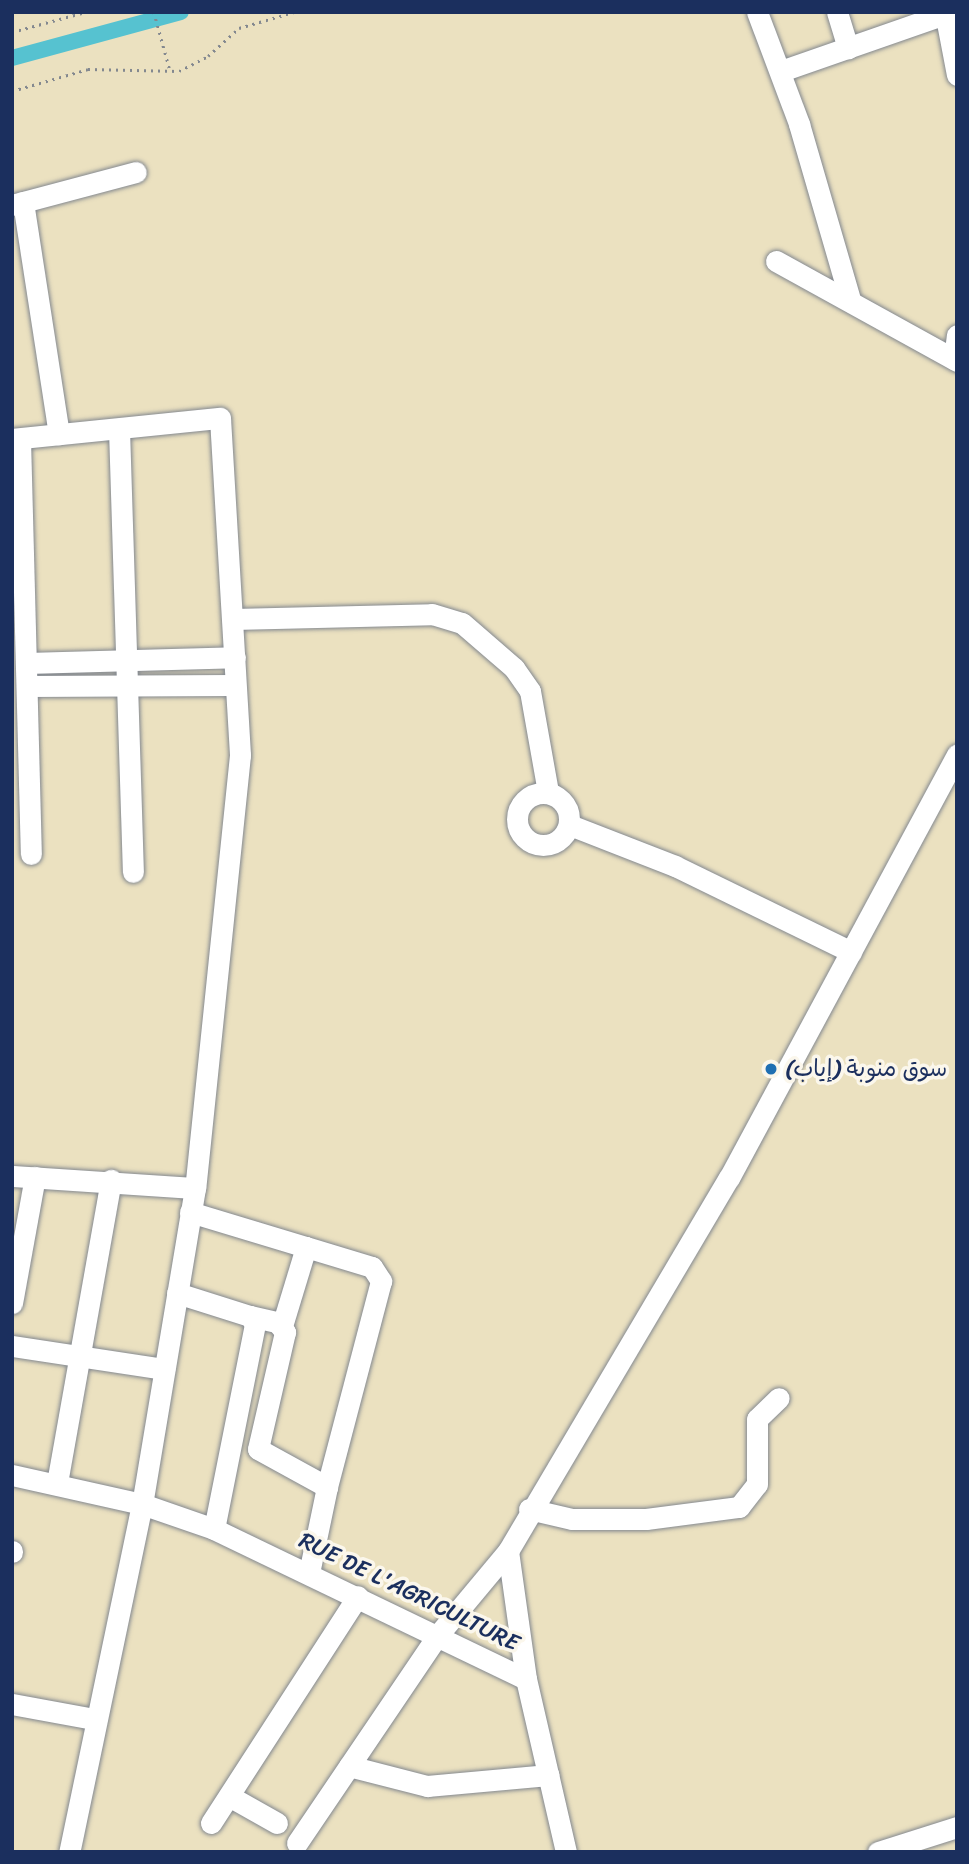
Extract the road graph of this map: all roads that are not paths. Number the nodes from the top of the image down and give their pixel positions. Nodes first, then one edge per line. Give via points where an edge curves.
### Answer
1 (757, 12) edge
2 (836, 12) edge
3 (945, 13) edge
4 (848, 48) junction
5 (956, 70) edge
6 (781, 71) junction
7 (136, 172) dead end
8 (18, 203) edge
9 (776, 261) dead end
10 (850, 299) junction
11 (957, 335) edge
12 (955, 360) edge
13 (118, 429) junction
14 (59, 433) junction
15 (16, 439) edge
16 (17, 538) edge
17 (233, 619) junction
18 (17, 628) edge
19 (235, 657) junction
20 (126, 661) junction
21 (26, 663) junction
22 (126, 684) junction
23 (234, 685) junction
24 (27, 686) junction
25 (19, 727) edge
26 (957, 754) edge
27 (548, 792) junction
28 (21, 817) edge
29 (569, 825) junction
30 (31, 854) dead end
31 (133, 872) dead end
32 (851, 952) junction
33 (12, 1176) edge
34 (35, 1177) junction
35 (111, 1180) junction
36 (195, 1188) junction
37 (190, 1212) junction
38 (306, 1247) junction
39 (177, 1293) junction
40 (12, 1303) edge
41 (250, 1316) junction
42 (282, 1326) junction
43 (12, 1346) edge
44 (79, 1357) junction
45 (164, 1369) junction
46 (779, 1398) dead end
47 (236, 1444) junction
48 (258, 1449) junction
49 (12, 1475) edge
50 (57, 1483) junction
51 (327, 1487) junction
52 (142, 1504) junction
53 (529, 1509) junction
54 (214, 1530) junction
55 (508, 1551) junction
56 (309, 1573) junction
57 (358, 1596) junction
58 (438, 1635) junction
59 (526, 1679) junction
60 (12, 1704) edge
61 (94, 1719) junction
62 (349, 1766) junction
63 (549, 1775) junction
64 (229, 1796) junction
65 (211, 1823) dead end
66 (277, 1824) dead end
67 (957, 1827) edge
68 (297, 1843) dead end
69 (69, 1852) edge
70 (566, 1852) edge
71 (878, 1852) edge

1 - 6 street
2 - 4 street
3 - 4 street
3 - 5 street
4 - 6 street
6 - 10 street
7 - 8 street
8 - 14 street
9 - 10 street
10 - 12 street
11 - 12 street
13 - 14 street
13 - 17 street via 220,418
13 - 20 street
14 - 15 street
15 - 16 street
16 - 18 street
17 - 19 street
17 - 27 street via 432,614 462,623 514,667 530,691
18 - 21 street
19 - 20 street
19 - 23 street
20 - 21 street
20 - 22 street
21 - 24 street
22 - 23 street
22 - 24 street
22 - 31 street
23 - 36 street via 239,796
24 - 25 street
25 - 28 street
26 - 32 street
27 - 29 street via 562,800
27 - 29 street via 531,794 519,805 515,821 522,837 537,845 553,843
28 - 30 street
29 - 32 street via 675,866
32 - 53 street via 729,1178
33 - 34 street
34 - 35 street
34 - 40 street
35 - 36 street
35 - 44 street
36 - 37 street
37 - 38 street
37 - 39 street
38 - 42 street
38 - 51 street via 372,1267 381,1281
39 - 41 street
39 - 45 street
41 - 42 street
41 - 47 street via 255,1332
42 - 48 street
43 - 44 street
44 - 45 street
44 - 50 street
45 - 52 street
46 - 53 street via 757,1419 757,1483 739,1507 646,1519 572,1518
47 - 48 street
47 - 54 street
48 - 51 street
49 - 50 street, RUE DE L'AGRICULTURE
50 - 52 street, RUE DE L'AGRICULTURE
51 - 56 street
52 - 54 street, RUE DE L'AGRICULTURE
52 - 61 street
53 - 55 street
54 - 56 street, RUE DE L'AGRICULTURE
55 - 58 street
55 - 59 street
56 - 57 street, RUE DE L'AGRICULTURE
57 - 58 street, RUE DE L'AGRICULTURE
57 - 64 street
58 - 59 street, RUE DE L'AGRICULTURE
58 - 62 street
59 - 63 street, RUE DE L'AGRICULTURE
60 - 61 street
61 - 69 street
62 - 63 street via 427,1786
62 - 68 street
63 - 70 street, RUE DE L'AGRICULTURE
64 - 65 street
64 - 66 street
67 - 71 street

